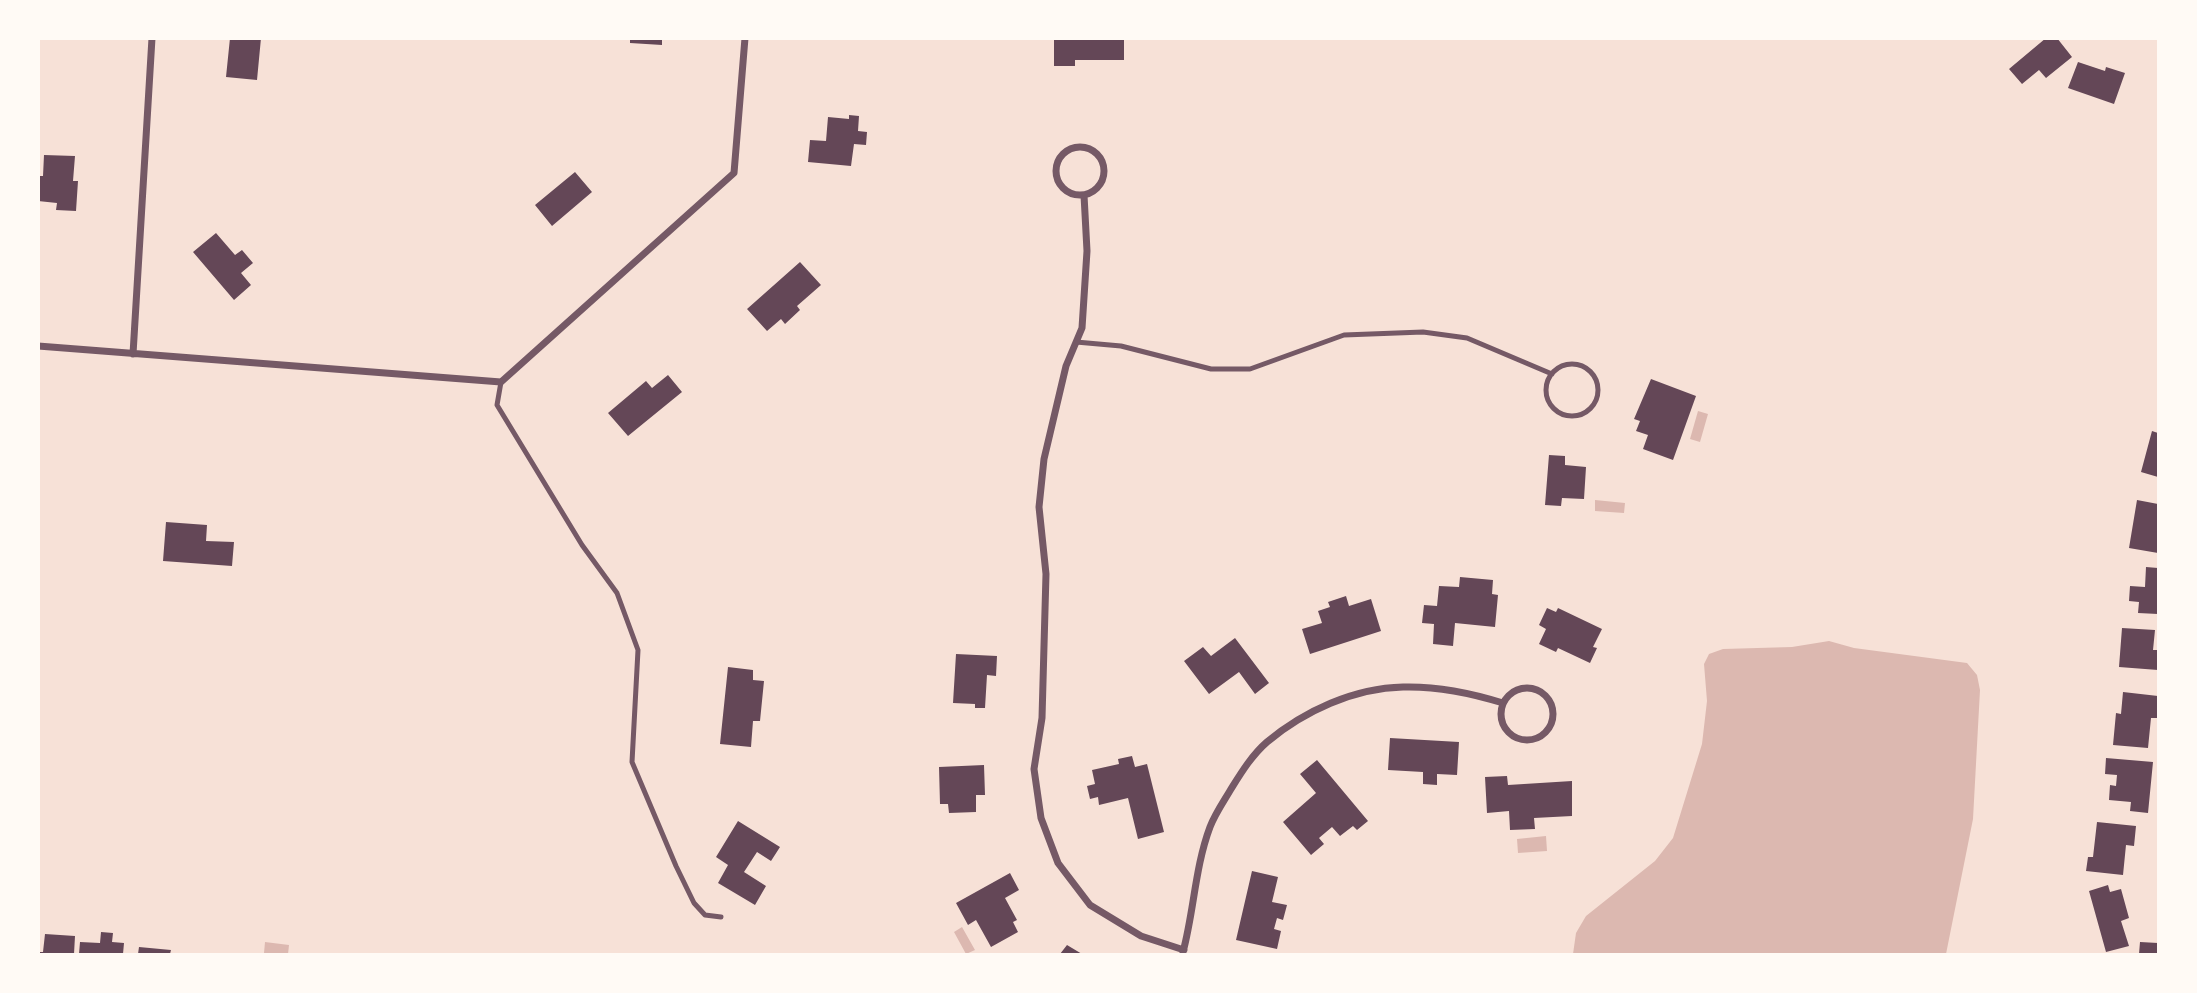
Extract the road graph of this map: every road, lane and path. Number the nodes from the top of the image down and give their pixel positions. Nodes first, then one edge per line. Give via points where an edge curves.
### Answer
1 (152, 38) edge
2 (745, 38) edge
3 (1084, 195) junction
4 (1076, 342) junction
5 (38, 346) edge
6 (132, 354) junction
7 (1552, 374) junction
8 (500, 382) junction
9 (1503, 703) junction
10 (721, 917) dead end
11 (1183, 952) edge

1 - 6 street
2 - 8 street via 734,173
3 - 3 street via 1097,188 1104,167 1090,149 1075,148 1057,163 1057,179 1068,192
3 - 4 street via 1087,251 1082,328
4 - 7 lane via 1121,346 1211,369 1250,369 1344,335 1423,332 1467,338
4 - 11 street via 1044,459 1040,507 1046,574 1042,718 1034,769 1041,818 1058,863 1090,905 1141,936
5 - 6 street
6 - 8 street
7 - 7 lane via 1565,365 1589,370 1597,385 1590,408 1566,415 1552,406 1546,390
8 - 10 lane via 497,405 582,545 617,593 638,650 632,762 694,902 705,915
9 - 9 street via 1501,720 1511,735 1528,741 1549,728 1553,712 1539,691 1523,688
9 - 11 street via 1437,688 1377,690 1308,713 1265,744 1242,772 1211,825

